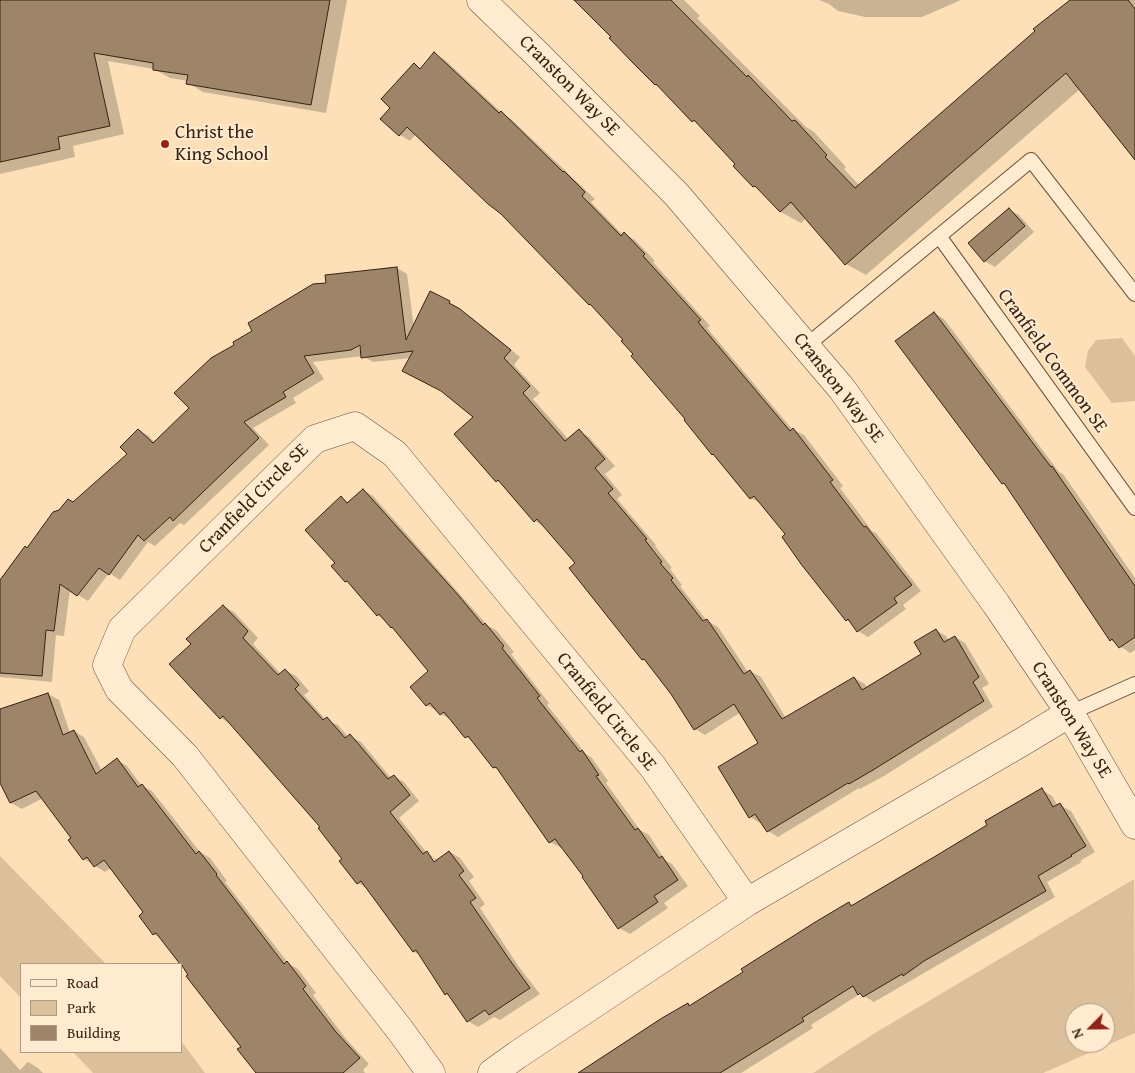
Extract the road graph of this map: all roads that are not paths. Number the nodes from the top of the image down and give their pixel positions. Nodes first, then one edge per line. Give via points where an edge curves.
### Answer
1 (481, 0) edge
2 (939, 236) junction
3 (1135, 294) edge
4 (806, 346) junction
5 (1135, 508) edge
6 (1135, 684) edge
7 (1070, 713) junction
8 (1135, 825) edge
9 (747, 902) junction
10 (431, 1073) edge
11 (492, 1073) edge

1 - 4 street, Cranston Way SE via 677,194
2 - 3 lane via 1031,160
2 - 4 lane
2 - 5 lane, Cranfield Common SE
4 - 7 street, Cranston Way SE via 848,397
6 - 7 lane
7 - 8 street, Cranston Way SE
7 - 9 street
9 - 10 street, Cranfield Circle SE via 652,767 395,454 355,426 315,439 122,629 107,665 119,689 185,756
9 - 11 street

